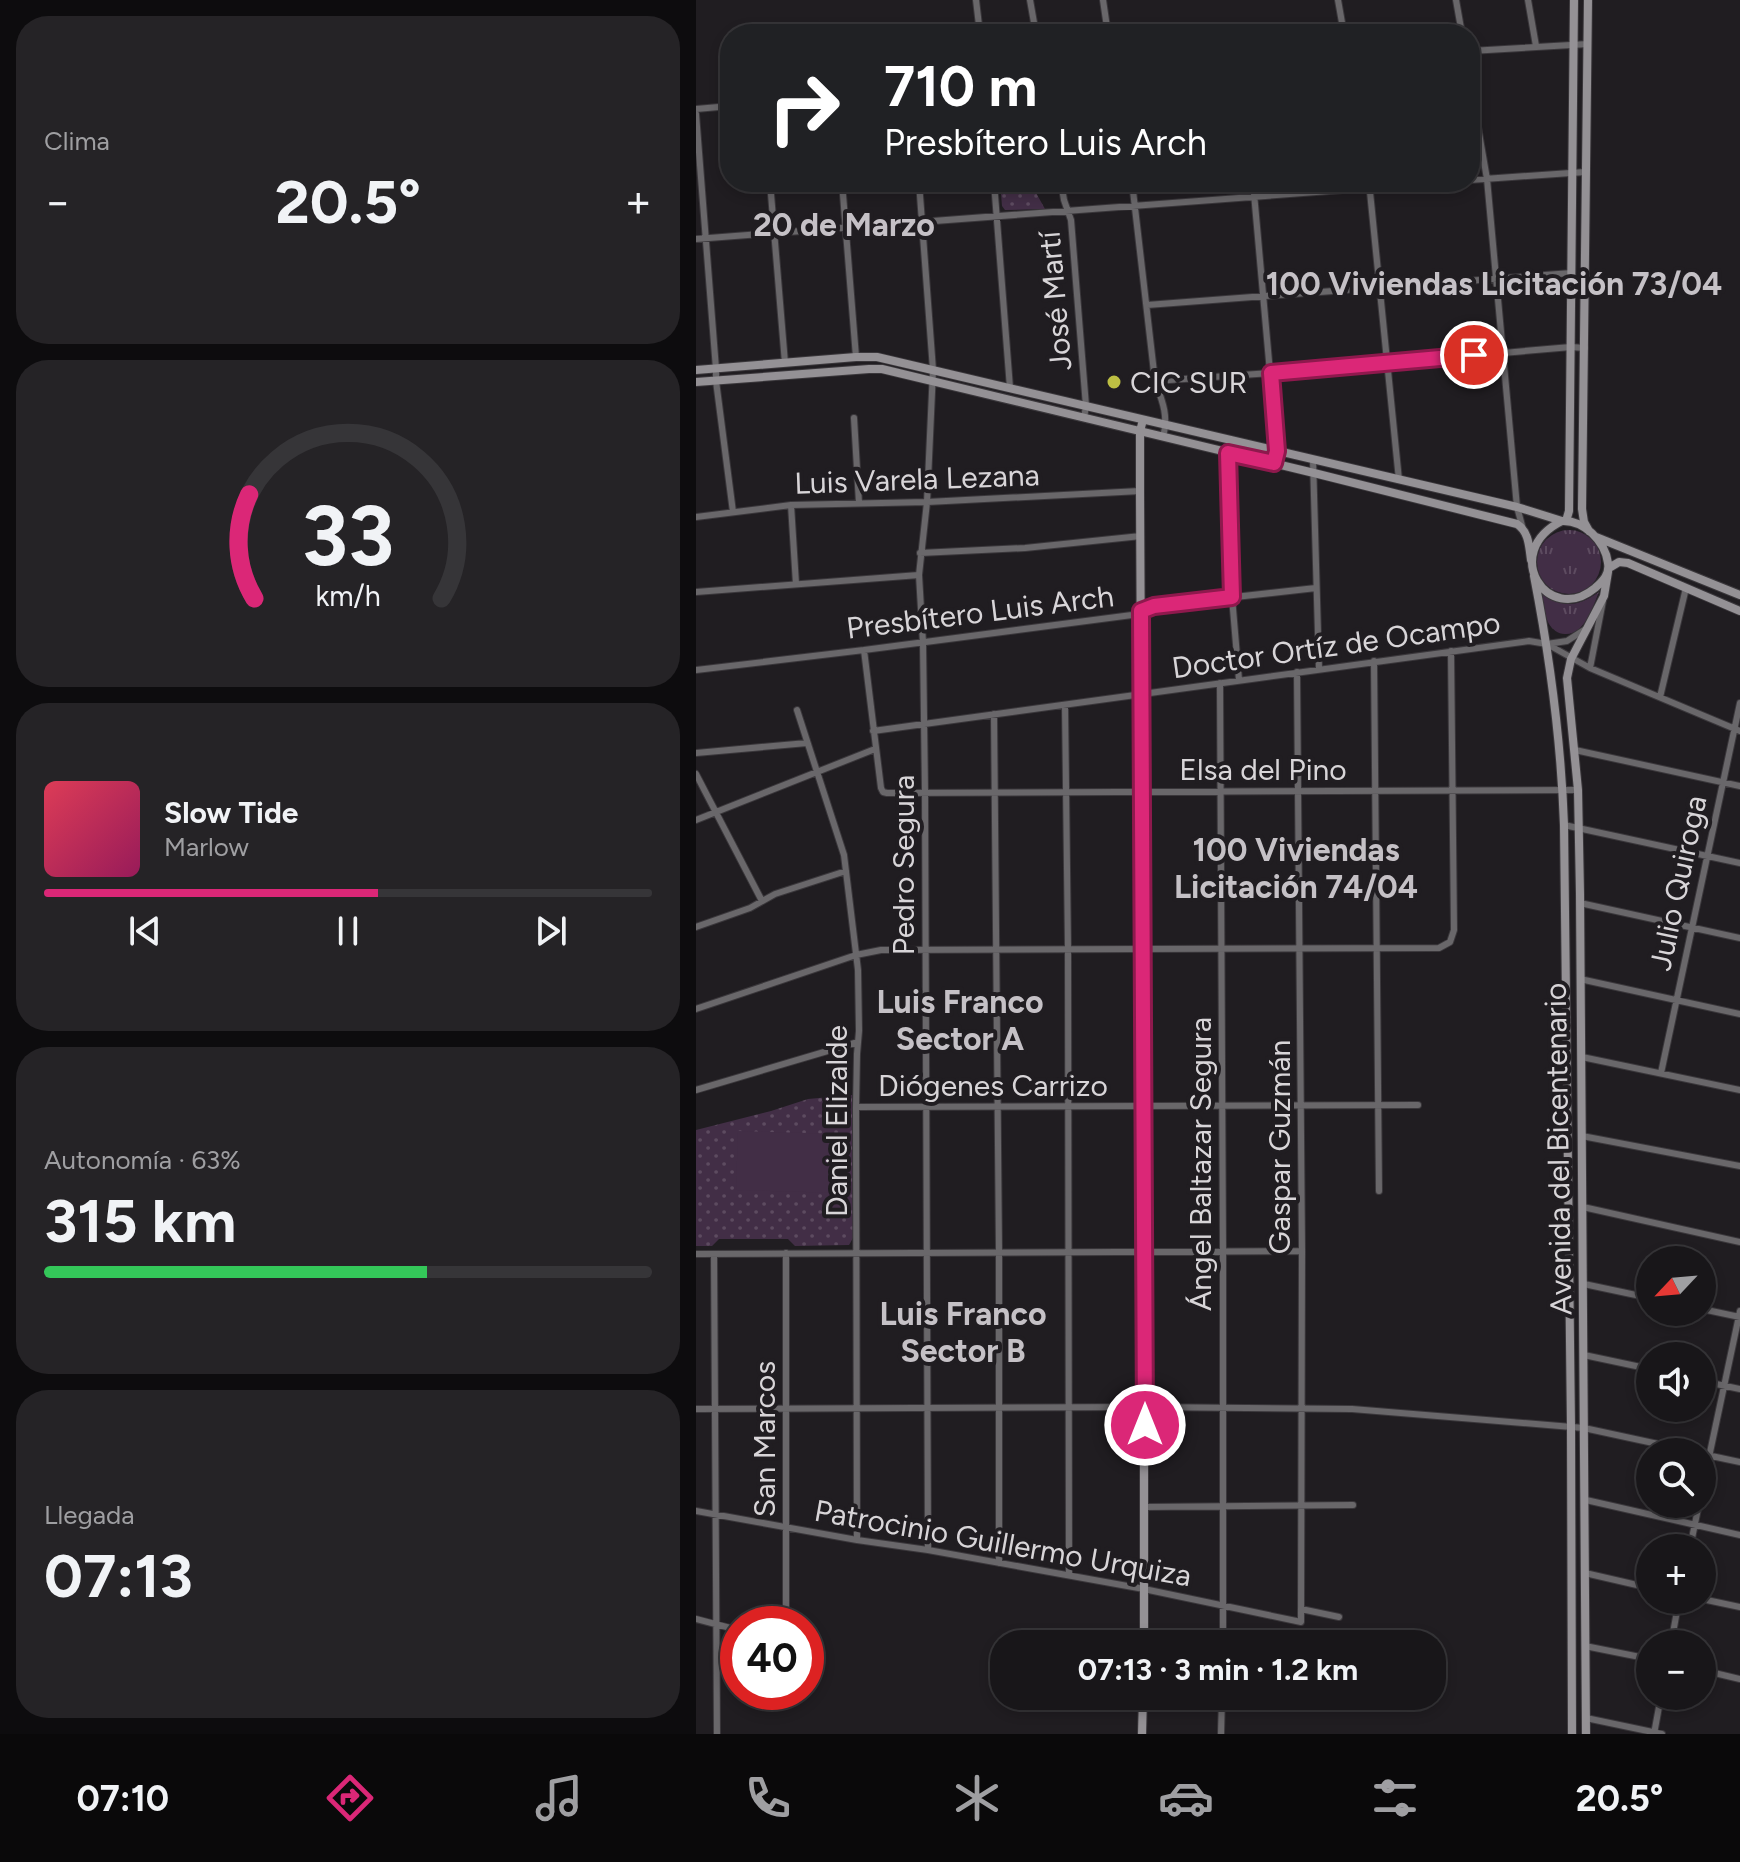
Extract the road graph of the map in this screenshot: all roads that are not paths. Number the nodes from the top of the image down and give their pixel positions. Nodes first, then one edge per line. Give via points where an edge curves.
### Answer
1 (976, 0) edge
2 (1030, 0) edge
3 (1103, 0) edge
4 (1338, 0) edge
5 (1456, 0) edge
6 (1528, 0) edge
7 (1574, 0) edge
8 (1588, 0) edge
9 (979, 24) edge
10 (1034, 24) edge
11 (1107, 24) edge
12 (1342, 24) edge
13 (1460, 24) edge
14 (1573, 44) junction
15 (1588, 44) junction
16 (1536, 46) junction
17 (1480, 50) edge
18 (720, 107) edge
19 (696, 111) edge
20 (1480, 139) edge
21 (1585, 172) junction
22 (1572, 173) junction
23 (1480, 179) edge
24 (1487, 179) junction
25 (771, 192) edge
26 (843, 192) edge
27 (920, 192) edge
28 (995, 192) edge
29 (1064, 192) edge
30 (1134, 192) edge
31 (1254, 192) edge
32 (1297, 192) edge
33 (1371, 192) edge
34 (1255, 196) junction
35 (1136, 206) junction
36 (1068, 210) junction
37 (997, 215) junction
38 (922, 222) junction
39 (846, 228) junction
40 (774, 233) junction
41 (706, 238) junction
42 (696, 239) edge
43 (1572, 273) junction
44 (1496, 279) junction
45 (1381, 288) junction
46 (1264, 298) junction
47 (1147, 305) junction
48 (1571, 347) junction
49 (1585, 348) junction
50 (1502, 353) junction
51 (856, 357) junction
52 (1387, 362) junction
53 (785, 363) junction
54 (716, 369) junction
55 (696, 370) edge
56 (933, 370) junction
57 (1271, 373) junction
58 (716, 381) junction
59 (1155, 381) junction
60 (696, 382) edge
61 (933, 382) junction
62 (1010, 388) junction
63 (1086, 406) junction
64 (854, 418) dead end
65 (1084, 418) junction
66 (1143, 420) junction
67 (1166, 426) junction
68 (1140, 431) junction
69 (1163, 437) junction
70 (1277, 451) junction
71 (1228, 453) junction
72 (1313, 460) junction
73 (1274, 463) junction
74 (1314, 473) junction
75 (1399, 480) junction
76 (1140, 491) junction
77 (927, 502) junction
78 (859, 503) junction
79 (791, 505) junction
80 (1517, 507) junction
81 (733, 512) junction
82 (696, 517) edge
83 (1564, 521) junction
84 (1523, 529) junction
85 (1592, 534) junction
86 (1141, 536) junction
87 (920, 553) junction
88 (1531, 560) junction
89 (1609, 570) junction
90 (919, 575) junction
91 (1534, 576) junction
92 (796, 584) junction
93 (1316, 588) junction
94 (1686, 588) junction
95 (696, 592) edge
96 (1740, 595) edge
97 (1604, 596) junction
98 (1232, 597) junction
99 (1141, 611) junction
100 (1740, 611) edge
101 (1587, 628) junction
102 (923, 643) junction
103 (1547, 644) junction
104 (864, 650) junction
105 (1451, 651) junction
106 (1571, 659) junction
107 (1374, 661) junction
108 (1590, 668) junction
109 (1319, 669) junction
110 (696, 670) edge
111 (1297, 672) junction
112 (1239, 680) junction
113 (1220, 683) junction
114 (1141, 695) junction
115 (1660, 697) junction
116 (1740, 703) edge
117 (1065, 705) junction
118 (797, 710) dead end
119 (994, 714) junction
120 (924, 724) junction
121 (1737, 729) edge
122 (873, 731) junction
123 (807, 743) junction
124 (875, 749) junction
125 (1575, 750) junction
126 (696, 753) edge
127 (816, 771) junction
128 (696, 774) edge
129 (1722, 782) junction
130 (1740, 786) edge
131 (1299, 790) junction
132 (1376, 790) junction
133 (1453, 790) junction
134 (1578, 790) junction
135 (1066, 791) junction
136 (1142, 791) junction
137 (1220, 791) junction
138 (1563, 791) junction
139 (925, 792) junction
140 (996, 792) junction
141 (714, 812) junction
142 (696, 820) edge
143 (1564, 825) junction
144 (1579, 828) junction
145 (1707, 855) junction
146 (1740, 863) edge
147 (846, 871) junction
148 (762, 901) junction
149 (1580, 903) junction
150 (696, 927) edge
151 (1691, 928) junction
152 (1740, 938) edge
153 (1221, 948) junction
154 (1299, 948) junction
155 (1377, 948) junction
156 (925, 949) junction
157 (996, 949) junction
158 (1068, 949) junction
159 (1143, 949) junction
160 (856, 955) junction
161 (1580, 979) junction
162 (1676, 1000) junction
163 (696, 1009) edge
164 (1740, 1014) edge
165 (858, 1042) junction
166 (1582, 1057) junction
167 (1661, 1073) junction
168 (696, 1090) edge
169 (1740, 1090) edge
170 (1300, 1105) junction
171 (1378, 1105) junction
172 (1418, 1105) dead end
173 (1143, 1106) junction
174 (1223, 1106) junction
175 (856, 1107) junction
176 (927, 1107) junction
177 (996, 1107) junction
178 (1068, 1107) junction
179 (1582, 1136) junction
180 (1740, 1166) edge
181 (1379, 1191) dead end
182 (1583, 1207) junction
183 (1740, 1242) edge
184 (1068, 1251) junction
185 (1144, 1251) junction
186 (1223, 1251) junction
187 (1302, 1251) junction
188 (999, 1252) junction
189 (786, 1253) junction
190 (857, 1253) junction
191 (927, 1253) junction
192 (696, 1254) edge
193 (714, 1254) junction
194 (1584, 1284) junction
195 (1636, 1295) edge
196 (1716, 1311) edge
197 (1740, 1315) edge
198 (1584, 1355) junction
199 (1636, 1366) edge
200 (1716, 1384) edge
201 (1724, 1386) junction
202 (1740, 1389) edge
203 (1070, 1407) junction
204 (1145, 1407) junction
205 (857, 1408) junction
206 (928, 1408) junction
207 (998, 1408) junction
208 (1224, 1408) junction
209 (1302, 1408) junction
210 (696, 1409) edge
211 (715, 1409) junction
212 (786, 1409) junction
213 (1571, 1427) junction
214 (1584, 1428) junction
215 (1710, 1438) edge
216 (1636, 1439) edge
217 (1716, 1456) edge
218 (1740, 1462) edge
219 (1586, 1500) junction
220 (1302, 1505) junction
221 (1353, 1505) dead end
222 (1223, 1506) junction
223 (1145, 1507) junction
224 (696, 1511) edge
225 (715, 1514) junction
226 (1696, 1518) edge
227 (1695, 1525) junction
228 (785, 1526) junction
229 (1693, 1534) edge
230 (1740, 1535) edge
231 (857, 1540) junction
232 (928, 1550) junction
233 (999, 1563) junction
234 (1585, 1573) junction
235 (1069, 1575) junction
236 (1636, 1585) edge
237 (1144, 1589) junction
238 (1716, 1602) edge
239 (786, 1606) edge
240 (1223, 1606) junction
241 (1740, 1607) edge
242 (1301, 1609) junction
243 (1339, 1617) dead end
244 (696, 1619) edge
245 (1301, 1622) joint
246 (716, 1624) junction
247 (720, 1625) edge
248 (1144, 1630) edge
249 (1223, 1630) edge
250 (1585, 1646) junction
251 (1636, 1656) edge
252 (1716, 1673) edge
253 (1740, 1679) edge
254 (1143, 1710) edge
255 (1222, 1710) edge
256 (1659, 1710) edge
257 (1586, 1718) junction
258 (1657, 1733) edge
259 (717, 1734) edge
260 (1142, 1734) edge
261 (1221, 1734) edge
262 (1572, 1734) edge
263 (1586, 1734) edge

1 - 9 street
2 - 10 street
3 - 11 street
4 - 12 street
5 - 13 street
6 - 16 street
7 - 14 main road
8 - 15 main road
14 - 15 street
14 - 16 street
14 - 22 main road
15 - 21 main road
16 - 17 street
18 - 19 street
19 - 41 street
20 - 24 street
21 - 22 street
21 - 49 main road
22 - 24 street
22 - 43 main road
23 - 24 street
24 - 44 street
25 - 40 street
26 - 39 street
27 - 38 street, Pedro Segura
28 - 37 street
29 - 36 street, José Martí
30 - 35 street
31 - 34 street
32 - 34 street
33 - 45 street
34 - 35 street
34 - 46 street
35 - 36 street
35 - 47 street
36 - 37 street
36 - 63 street, José Martí
37 - 38 street
37 - 62 street
38 - 39 street
38 - 56 street, Pedro Segura
39 - 40 street
39 - 51 street
40 - 41 street
40 - 53 street
41 - 42 street
41 - 54 street
43 - 44 street
43 - 48 main road
44 - 45 street
44 - 50 street
45 - 46 street
45 - 52 street
46 - 47 street
46 - 57 street
47 - 59 street
48 - 49 street
48 - 50 street
48 - 83 main road via 1569,511
49 - 85 main road via 1582,509
50 - 52 street
50 - 80 street
51 - 53 main road
51 - 56 main road
52 - 57 street
52 - 75 street
53 - 54 main road
54 - 55 main road
54 - 58 street
56 - 61 street, Pedro Segura
56 - 62 main road
57 - 59 street
57 - 70 street
58 - 60 main road
58 - 61 main road via 882,369
58 - 81 street
59 - 67 street
61 - 65 main road
61 - 77 street, Pedro Segura
62 - 63 main road
63 - 65 street, José Martí
63 - 66 main road
64 - 78 street
65 - 68 main road
66 - 67 main road
66 - 68 main road
67 - 69 street
67 - 70 main road
68 - 69 main road
68 - 76 main road
69 - 71 main road
70 - 72 main road
70 - 73 street
71 - 73 main road
71 - 98 street
72 - 74 street
72 - 75 main road
73 - 74 main road
74 - 84 main road
74 - 93 street
75 - 80 main road
76 - 77 street, Luis Varela Lezana
76 - 86 main road
77 - 78 street, Luis Varela Lezana
77 - 87 street, Pedro Segura
78 - 79 street, Luis Varela Lezana
79 - 81 street, Luis Varela Lezana
79 - 92 street
80 - 83 main road
80 - 84 street
81 - 82 street, Luis Varela Lezana
83 - 85 main road
83 - 88 main road via 1541,536
84 - 88 main road
85 - 89 main road via 1603,547
85 - 96 main road
86 - 87 street
86 - 99 main road
87 - 90 street, Pedro Segura
88 - 91 main road
89 - 91 main road via 1597,587 1572,600 1552,595
89 - 94 main road via 1619,562 1628,563
89 - 97 main road, Avenida del Bicentenario
90 - 92 street
90 - 102 street, Pedro Segura
91 - 103 main road, Avenida del Bicentenario
92 - 95 street
93 - 98 street, Presbítero Luis Arch
93 - 109 street
94 - 100 main road
94 - 115 street
97 - 101 main road, Avenida del Bicentenario
97 - 108 street
98 - 99 street, Presbítero Luis Arch
98 - 112 street
99 - 102 street, Presbítero Luis Arch
99 - 114 main road
101 - 103 street via 1567,641
101 - 106 main road, Avenida del Bicentenario
102 - 104 street, Presbítero Luis Arch
102 - 120 street, Pedro Segura
103 - 105 street, Doctor Ortíz de Ocampo via 1529,641
103 - 106 street, Doctor Ortíz de Ocampo
103 - 138 main road, Avenida del Bicentenario
104 - 110 street, Presbítero Luis Arch
104 - 122 street
105 - 107 street, Doctor Ortíz de Ocampo
105 - 133 street
106 - 108 street, Doctor Ortíz de Ocampo
106 - 125 main road, Avenida del Bicentenario via 1567,687
107 - 109 street, Doctor Ortíz de Ocampo
107 - 132 street
108 - 115 street, Doctor Ortíz de Ocampo
109 - 111 street, Doctor Ortíz de Ocampo
111 - 112 street, Doctor Ortíz de Ocampo
111 - 131 street, Gaspar Guzmán
112 - 113 street, Doctor Ortíz de Ocampo
113 - 114 street, Doctor Ortíz de Ocampo
113 - 137 street, Ángel Baltazar Segura
114 - 117 street, Doctor Ortíz de Ocampo
114 - 136 main road
115 - 121 street, Doctor Ortíz de Ocampo
116 - 121 street, Julio Quiroga
117 - 119 street, Doctor Ortíz de Ocampo
117 - 135 street
118 - 123 street, Daniel Elizalde
119 - 120 street, Doctor Ortíz de Ocampo
119 - 140 street
120 - 122 street, Doctor Ortíz de Ocampo
120 - 139 street, Pedro Segura
121 - 129 street, Julio Quiroga
122 - 124 street
123 - 126 street
123 - 127 street, Daniel Elizalde
124 - 127 street
124 - 139 street, Elsa del Pino via 883,792
125 - 129 street
125 - 134 main road, Avenida del Bicentenario
127 - 141 street
127 - 147 street, Daniel Elizalde
128 - 141 street
129 - 130 street
129 - 145 street, Julio Quiroga
131 - 132 street, Elsa del Pino
131 - 137 street, Elsa del Pino
131 - 154 street, Gaspar Guzmán
132 - 133 street, Elsa del Pino
132 - 155 street
133 - 138 street, Elsa del Pino
133 - 155 street via 1450,942 1439,948
134 - 138 street, Elsa del Pino
134 - 144 main road, Avenida del Bicentenario
135 - 136 street, Elsa del Pino
135 - 140 street, Elsa del Pino
135 - 158 street
136 - 137 street, Elsa del Pino
136 - 159 main road
137 - 153 street, Ángel Baltazar Segura
138 - 143 main road, Avenida del Bicentenario
139 - 140 street, Elsa del Pino
139 - 156 street, Pedro Segura
140 - 157 street
141 - 142 street
141 - 148 street
143 - 144 street
143 - 213 main road, Avenida del Bicentenario
144 - 145 street
144 - 149 main road, Avenida del Bicentenario
145 - 146 street
145 - 151 street, Julio Quiroga
147 - 148 street
147 - 160 street, Daniel Elizalde
148 - 150 street
149 - 151 street
149 - 161 main road, Avenida del Bicentenario
151 - 152 street
151 - 162 street, Julio Quiroga
153 - 154 street
153 - 159 street
153 - 174 street, Ángel Baltazar Segura
154 - 155 street
154 - 170 street, Gaspar Guzmán
155 - 171 street
156 - 157 street
156 - 160 street
156 - 176 street, Pedro Segura
157 - 158 street
157 - 177 street
158 - 159 street
158 - 178 street
159 - 173 main road
160 - 163 street
160 - 165 street, Daniel Elizalde
161 - 162 street
161 - 166 main road, Avenida del Bicentenario
162 - 164 street
162 - 167 street, Julio Quiroga
165 - 168 street
165 - 175 street, Daniel Elizalde
166 - 167 street
166 - 179 main road, Avenida del Bicentenario
167 - 169 street
170 - 171 street, Diógenes Carrizo
170 - 174 street, Diógenes Carrizo
170 - 187 street, Gaspar Guzmán
171 - 172 street, Diógenes Carrizo
171 - 181 street
173 - 174 street, Diógenes Carrizo
173 - 178 street, Diógenes Carrizo
173 - 185 main road
174 - 186 street, Ángel Baltazar Segura
175 - 176 street, Diógenes Carrizo
175 - 190 street, Daniel Elizalde
176 - 177 street, Diógenes Carrizo
176 - 191 street, Pedro Segura
177 - 178 street, Diógenes Carrizo
177 - 188 street
178 - 184 street
179 - 180 street
179 - 182 main road, Avenida del Bicentenario
182 - 183 street
182 - 194 main road, Avenida del Bicentenario
184 - 185 street
184 - 188 street
184 - 203 street
185 - 186 street
185 - 204 main road
186 - 187 street
186 - 208 street, Ángel Baltazar Segura
187 - 209 street, Gaspar Guzmán
188 - 191 street
188 - 207 street
189 - 190 street
189 - 193 street
189 - 212 street, San Marcos
190 - 191 street
190 - 205 street, Daniel Elizalde
191 - 206 street, Pedro Segura
192 - 193 street
193 - 211 street
194 - 195 street
194 - 198 main road, Avenida del Bicentenario
196 - 197 street
197 - 201 street
198 - 199 street
198 - 214 main road, Avenida del Bicentenario
200 - 201 street
201 - 202 street
201 - 215 street
203 - 204 street
203 - 207 street
203 - 235 street
204 - 208 street
204 - 223 main road
205 - 206 street
205 - 212 street
205 - 231 street, Daniel Elizalde
206 - 207 street
206 - 232 street, Pedro Segura
207 - 233 street
208 - 209 street
208 - 222 street, Ángel Baltazar Segura
209 - 213 street
209 - 220 street, Gaspar Guzmán
210 - 211 street
211 - 212 street
211 - 225 street
212 - 228 street, San Marcos
213 - 214 street
213 - 262 main road, Avenida del Bicentenario
214 - 216 street
214 - 219 main road, Avenida del Bicentenario
217 - 218 street
219 - 227 street
219 - 234 main road, Avenida del Bicentenario
220 - 221 street
220 - 222 street
220 - 242 street, Gaspar Guzmán
222 - 223 street
222 - 240 street, Ángel Baltazar Segura
223 - 237 main road
224 - 225 street, Patrocinio Guillermo Urquiza
225 - 228 street, Patrocinio Guillermo Urquiza
225 - 246 street
226 - 227 street
227 - 229 street
227 - 230 street
228 - 231 street, Patrocinio Guillermo Urquiza
228 - 239 street, San Marcos
231 - 232 street, Patrocinio Guillermo Urquiza
232 - 233 street, Patrocinio Guillermo Urquiza
233 - 235 street, Patrocinio Guillermo Urquiza
234 - 236 street
234 - 250 main road, Avenida del Bicentenario
235 - 237 street, Patrocinio Guillermo Urquiza
237 - 240 street, Patrocinio Guillermo Urquiza
237 - 248 main road
238 - 241 street
240 - 245 street, Patrocinio Guillermo Urquiza
240 - 249 street, Ángel Baltazar Segura
242 - 243 street
242 - 245 street, Gaspar Guzmán
244 - 246 street
246 - 247 street
246 - 259 street
250 - 251 street
250 - 257 main road, Avenida del Bicentenario
252 - 253 street
254 - 260 main road
255 - 261 street
256 - 258 street
257 - 258 street
257 - 263 main road, Avenida del Bicentenario

